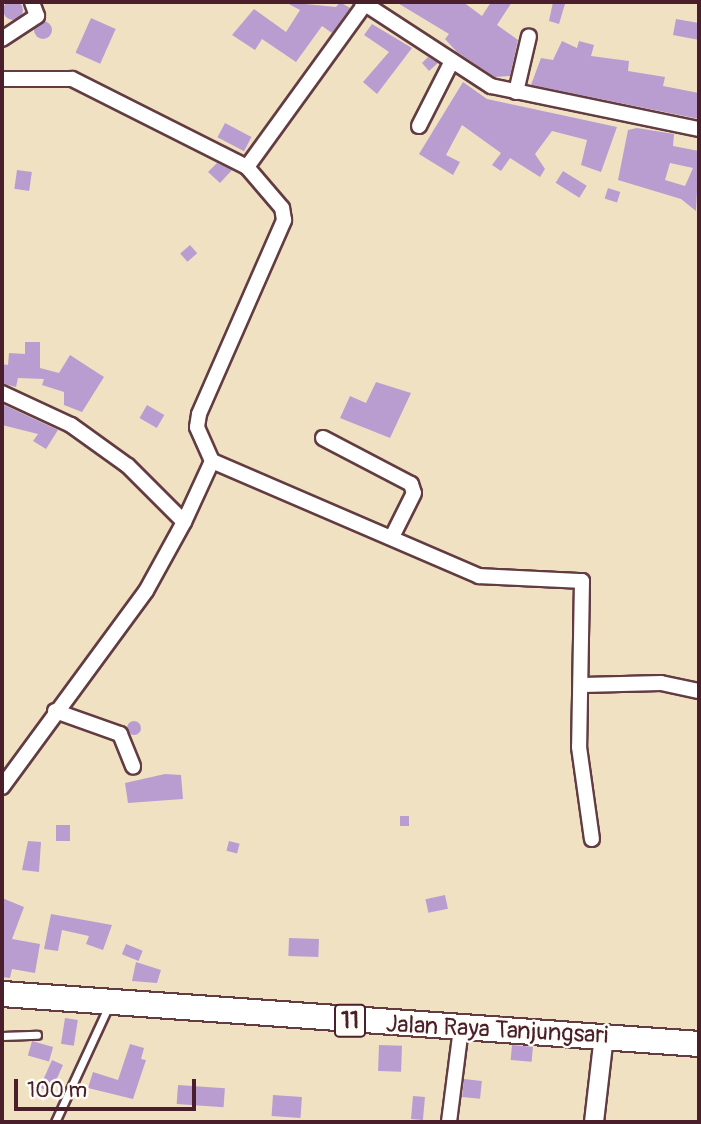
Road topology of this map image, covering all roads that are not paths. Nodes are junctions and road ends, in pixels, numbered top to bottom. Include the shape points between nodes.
1 (32, 2) edge
2 (364, 3) edge
3 (529, 36) dead end
4 (2, 39) edge
5 (452, 61) junction
6 (3, 76) edge
7 (516, 92) junction
8 (419, 125) dead end
9 (699, 129) edge
10 (247, 167) junction
11 (2, 393) edge
12 (323, 438) dead end
13 (212, 461) junction
14 (184, 522) junction
15 (393, 537) junction
16 (583, 685) junction
17 (699, 691) edge
18 (55, 711) junction
19 (133, 767) dead end
20 (2, 786) edge
21 (592, 839) dead end
22 (2, 994) edge
23 (110, 1003) junction
24 (461, 1028) junction
25 (37, 1035) dead end
26 (604, 1035) junction
27 (2, 1036) edge
28 (699, 1044) edge
29 (55, 1122) edge
30 (449, 1122) edge
31 (594, 1122) edge

1 - 4 street via 37,16
2 - 5 street
2 - 10 street
3 - 7 street
5 - 7 street via 491,86
5 - 8 street
6 - 10 street via 72,79
7 - 9 street
10 - 13 street via 282,208 284,220 199,414 197,427
11 - 14 street via 71,425 128,466
12 - 15 street via 411,484 414,493
13 - 14 street
13 - 15 street
14 - 18 street via 145,591
15 - 16 street via 480,576 582,581
16 - 17 street via 661,683
16 - 21 street via 579,747
18 - 19 street via 120,734
18 - 20 street
22 - 23 highway, Jalan Raya Tanjungsari / 11
23 - 24 highway, Jalan Raya Tanjungsari / 11
23 - 29 lane
24 - 26 highway, Jalan Raya Tanjungsari / 11
24 - 30 street
25 - 27 lane
26 - 28 highway, Jalan Raya Tanjungsari / 11
26 - 31 street

